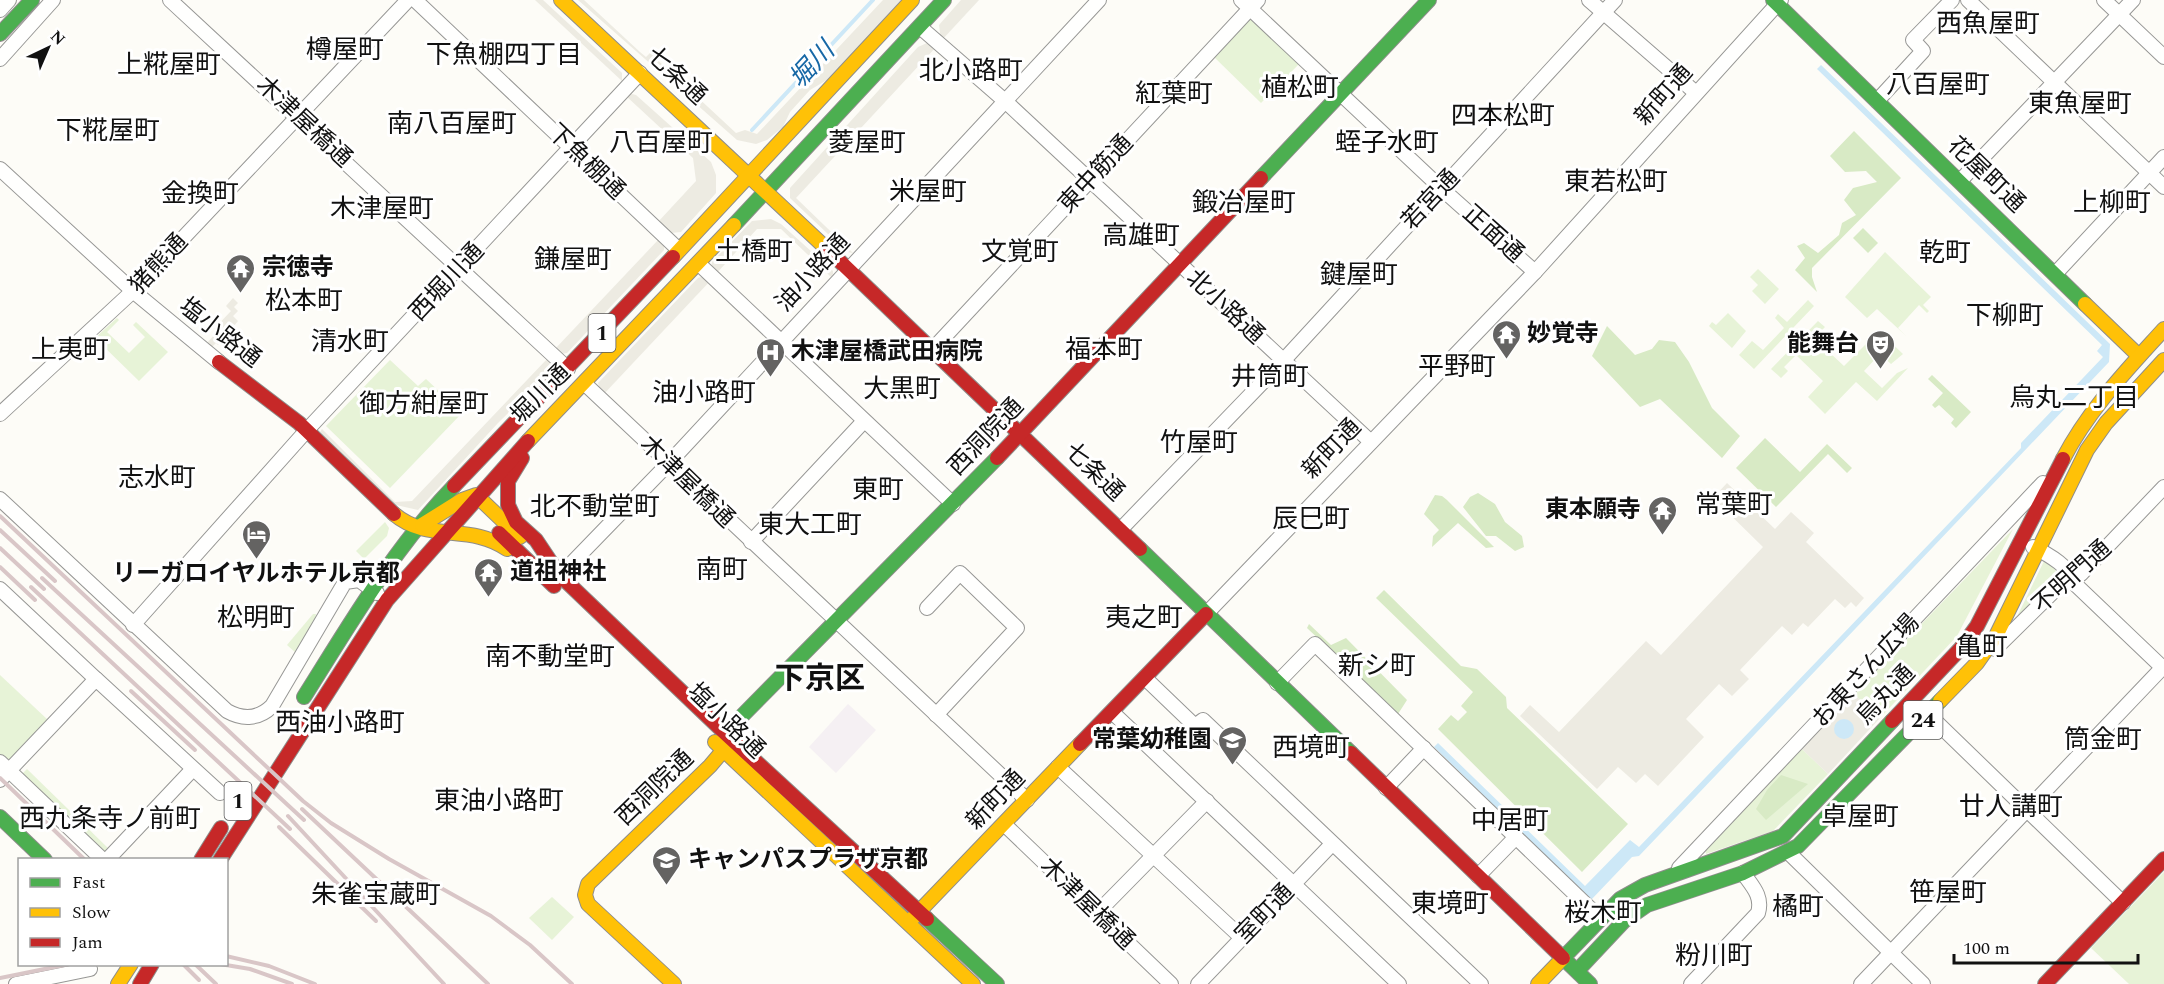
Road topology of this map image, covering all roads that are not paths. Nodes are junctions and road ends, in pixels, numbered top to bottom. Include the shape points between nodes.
1 (9, 0) edge
2 (32, 0) edge
3 (52, 0) edge
4 (170, 0) edge
5 (408, 0) edge
6 (415, 0) edge
7 (561, 0) edge
8 (912, 0) edge
9 (944, 0) edge
10 (1100, 0) edge
11 (1430, 0) edge
12 (1589, 0) edge
13 (1615, 0) edge
14 (1952, 0) edge
15 (1968, 0) edge
16 (2104, 0) edge
17 (2133, 0) edge
18 (1777, 1) edge
19 (1250, 3) edge
20 (0, 10) edge
21 (1603, 13) junction
22 (2119, 15) junction
23 (920, 27) junction
24 (0, 34) edge
25 (2164, 57) edge
26 (0, 59) edge
27 (640, 73) junction
28 (2054, 82) junction
29 (1696, 93) junction
30 (1341, 94) junction
31 (1005, 101) junction
32 (1877, 101) junction
33 (297, 116) junction
34 (570, 147) junction
35 (2164, 157) edge
36 (0, 169) edge
37 (2149, 172) junction
38 (748, 174) junction
39 (1090, 181) junction
40 (1960, 181) junction
41 (2164, 187) edge
42 (1442, 189) junction
43 (766, 192) junction
44 (679, 250) junction
45 (699, 264) junction
46 (1180, 266) junction
47 (460, 268) junction
48 (847, 270) junction
49 (1534, 272) junction
50 (2056, 273) junction
51 (133, 291) junction
52 (2164, 329) edge
53 (780, 341) junction
54 (933, 349) junction
55 (2139, 356) junction
56 (2164, 360) edge
57 (1283, 361) junction
58 (219, 362) joint
59 (568, 369) junction
60 (2152, 372) junction
61 (584, 383) junction
62 (2164, 385) edge
63 (0, 414) edge
64 (864, 421) junction
65 (307, 430) junction
66 (1021, 433) junction
67 (1371, 442) junction
68 (668, 464) junction
69 (2060, 465) junction
70 (2164, 488) edge
71 (463, 495) junction
72 (0, 499) edge
73 (953, 504) junction
74 (416, 528) junction
75 (445, 530) junction
76 (1121, 530) junction
77 (751, 542) junction
78 (2020, 542) junction
79 (2037, 549) junction
80 (423, 556) junction
81 (552, 576) junction
82 (2074, 578) junction
83 (0, 589) edge
84 (372, 589) junction
85 (387, 600) junction
86 (927, 608) dead end
87 (1206, 614) junction
88 (836, 622) junction
89 (133, 625) junction
90 (1977, 663) junction
91 (2164, 667) edge
92 (1145, 678) junction
93 (96, 679) junction
94 (1277, 683) junction
95 (1912, 699) junction
96 (1112, 712) junction
97 (294, 714) dead end
98 (1928, 714) junction
99 (936, 716) junction
100 (731, 737) junction
101 (1424, 748) junction
102 (724, 750) junction
103 (1058, 767) junction
104 (192, 770) junction
105 (3, 771) edge
106 (1386, 788) junction
107 (220, 794) dead end
108 (1027, 800) junction
109 (1207, 801) junction
110 (2027, 811) junction
111 (0, 817) edge
112 (226, 821) dead end
113 (1004, 824) junction
114 (0, 833) edge
115 (1516, 837) junction
116 (1771, 842) junction
117 (1332, 844) junction
118 (1789, 852) junction
119 (1154, 855) junction
120 (26, 858) edge
121 (43, 858) edge
122 (103, 858) edge
123 (107, 858) edge
124 (202, 858) edge
125 (221, 858) edge
126 (2164, 859) edge
127 (1743, 873) junction
128 (1478, 876) junction
129 (1672, 876) junction
130 (1293, 883) junction
131 (2123, 903) junction
132 (919, 911) junction
133 (1098, 913) junction
134 (1600, 918) junction
135 (908, 923) junction
136 (1242, 938) junction
137 (1890, 953) junction
138 (1563, 958) junction
139 (151, 966) edge
140 (90, 969) dead end
141 (1576, 971) junction
142 (126, 973) edge
143 (141, 983) edge
144 (16, 984) edge
145 (674, 984) edge
146 (973, 984) edge
147 (997, 984) edge
148 (1171, 984) edge
149 (1198, 984) edge
150 (1399, 984) edge
151 (1481, 984) edge
152 (1538, 984) edge
153 (1564, 984) edge
154 (1590, 984) edge
155 (1691, 984) edge
156 (1861, 984) edge
157 (1923, 984) edge
158 (2045, 984) edge

1 - 20 street
2 - 24 main road
3 - 26 street
4 - 33 street, 木津屋橋通
5 - 33 street, 猪熊通
6 - 34 street, 下魚棚通
7 - 27 main road, 七条通
8 - 38 main road, 堀川通 / 1
9 - 23 main road, 堀川通 / 1
10 - 31 street, 油小路通
11 - 30 main road, 西洞院通
12 - 21 street
13 - 21 street, 若宮通
14 - 32 street via 1913,40 1923,51
15 - 28 street
16 - 22 street
17 - 22 street
18 - 29 street, 新町通
18 - 32 main road, 花屋町通
19 - 30 street, 正面通
19 - 39 street, 東中筋通
21 - 29 street
21 - 42 street, 若宮通
22 - 25 street
22 - 28 street
23 - 31 street, 北小路通
23 - 43 main road, 堀川通 / 1
27 - 34 street, 西堀川通
27 - 38 main road, 七条通
28 - 37 street
28 - 40 street
29 - 49 street, 新町通
30 - 42 street, 正面通
30 - 46 main road, 西洞院通
31 - 39 street, 北小路通
31 - 48 street, 油小路通
32 - 40 main road, 花屋町通
33 - 47 street, 木津屋橋通
33 - 51 street, 猪熊通
34 - 44 street, 下魚棚通
34 - 47 street, 西堀川通
35 - 37 street
36 - 51 street, 塩小路通
37 - 41 street
37 - 50 street
38 - 43 main road, 七条通
38 - 44 main road, 堀川通 / 1
39 - 46 street, 北小路通
39 - 54 street, 東中筋通
40 - 50 main road, 花屋町通
42 - 49 street, 正面通
42 - 57 street, 若宮通
43 - 45 main road, 堀川通 / 1
43 - 48 main road, 七条通
44 - 59 main road, 堀川通 / 1
45 - 53 street
45 - 61 main road, 堀川通 / 1
46 - 57 street, 北小路通
46 - 66 main road, 西洞院通
47 - 59 street, 木津屋橋通
47 - 65 street, 西堀川通
48 - 53 street, 油小路通
48 - 54 main road, 七条通
49 - 67 street, 新町通
50 - 55 main road, 花屋町通
51 - 58 street, 塩小路通
51 - 63 street, 猪熊通
52 - 55 main road, 烏丸通 / 24
53 - 64 street
53 - 68 street, 油小路通
54 - 66 main road, 七条通
55 - 60 street, 花屋町通
55 - 69 main road, 烏丸通 / 24 via 2090,415
56 - 60 main road, 烏丸通 / 24
57 - 67 street, 北小路通
57 - 76 street, 若宮通
58 - 65 main road, 塩小路通
59 - 71 main road, 堀川通 / 1
60 - 62 street, 花屋町通
60 - 79 main road, 烏丸通 / 24 via 2087,450
61 - 68 street, 木津屋橋通
61 - 71 main road, 堀川通 / 1 via 517,450
61 - 81 main road, 1 via 578,400 517,464 507,486 514,518 536,540
64 - 73 street
64 - 77 street
65 - 74 main road, 塩小路通 via 397,516
65 - 89 street, 西堀川通
66 - 73 main road, 西洞院通
66 - 76 main road, 七条通
67 - 87 street, 新町通
68 - 77 street, 木津屋橋通
68 - 81 street, 油小路通 via 570,565
69 - 78 main road, 烏丸通 / 24
69 - 129 street, お東さん広場
70 - 82 street, 不明門通
71 - 74 main road, 堀川通 / 1
71 - 75 main road, 堀川通 / 1
71 - 81 main road, 塩小路通
72 - 89 street
73 - 88 main road, 西洞院通
74 - 75 main road
74 - 80 main road
74 - 84 main road, 堀川通 / 1
75 - 80 main road, 堀川通 / 1
75 - 81 main road via 493,538 526,568
76 - 87 main road, 七条通
77 - 88 street, 木津屋橋通
78 - 79 street
78 - 95 main road, 烏丸通 / 24 via 1970,637
79 - 82 street via 2046,552
79 - 90 main road, 烏丸通 / 24 via 1995,636
80 - 85 main road, 堀川通 / 1
81 - 100 main road, 塩小路通
81 - 102 main road, 塩小路通
82 - 90 street, 不明門通 via 2061,584 2008,638
82 - 91 street via 2076,585
83 - 93 street
84 - 85 street
84 - 89 street via 359,580 343,584 275,702 253,717 227,711
84 - 97 main road, 堀川通 / 1
85 - 125 main road, 堀川通 / 1
86 - 99 street via 960,573 1017,628
87 - 92 main road, 新町通
87 - 94 main road, 七条通
88 - 99 street, 木津屋橋通
88 - 100 main road, 西洞院通 via 737,721
90 - 98 main road, 烏丸通 / 24
91 - 110 street
92 - 96 main road, 新町通
92 - 117 street via 1195,726 1203,720
93 - 104 street
93 - 105 street
94 - 101 street via 1315,644
94 - 106 main road, 七条通
95 - 98 main road
95 - 116 main road, 烏丸通 / 24 via 1783,836
96 - 103 main road, 新町通
96 - 109 street
98 - 110 street
98 - 118 main road, 烏丸通 / 24
99 - 108 street, 木津屋橋通
100 - 102 main road, 西洞院通
100 - 132 main road, 塩小路通
101 - 106 street
101 - 115 street
102 - 135 main road, 塩小路通
102 - 145 main road, 西洞院通 via 588,884 585,895 588,904
103 - 108 main road, 新町通
103 - 119 street
104 - 107 street
104 - 123 street
105 - 122 street
106 - 128 main road, 七条通
108 - 113 main road, 新町通
109 - 119 street
109 - 130 street
110 - 131 street
110 - 137 street
111 - 121 main road
112 - 124 main road, 1
113 - 132 main road, 新町通
113 - 133 street, 木津屋橋通
114 - 120 main road
115 - 128 street
115 - 134 street
116 - 118 main road
116 - 129 main road, 烏丸通 / 24
117 - 130 street, 室町通
117 - 151 street
118 - 127 main road, 烏丸通 / 24
118 - 137 street
119 - 133 street
119 - 136 street
126 - 131 main road
127 - 141 main road, 烏丸通 / 24 via 1647,905 1624,921
127 - 155 street via 1761,903 1758,913
128 - 138 main road, 七条通
129 - 134 main road, 烏丸通 / 24 via 1620,899
130 - 136 street, 室町通
130 - 150 street
131 - 158 main road
132 - 135 main road, 新町通
132 - 147 main road, 塩小路通
133 - 148 street, 木津屋橋通
134 - 138 main road, 烏丸通 / 24
135 - 146 main road, 塩小路通
136 - 149 street, 室町通
137 - 156 street
137 - 157 street
138 - 141 main road, 七条通
138 - 152 main road, 烏丸通
139 - 143 main road
140 - 144 street
141 - 153 main road, 烏丸通
141 - 154 main road, 七条通
142 - 143 main road

